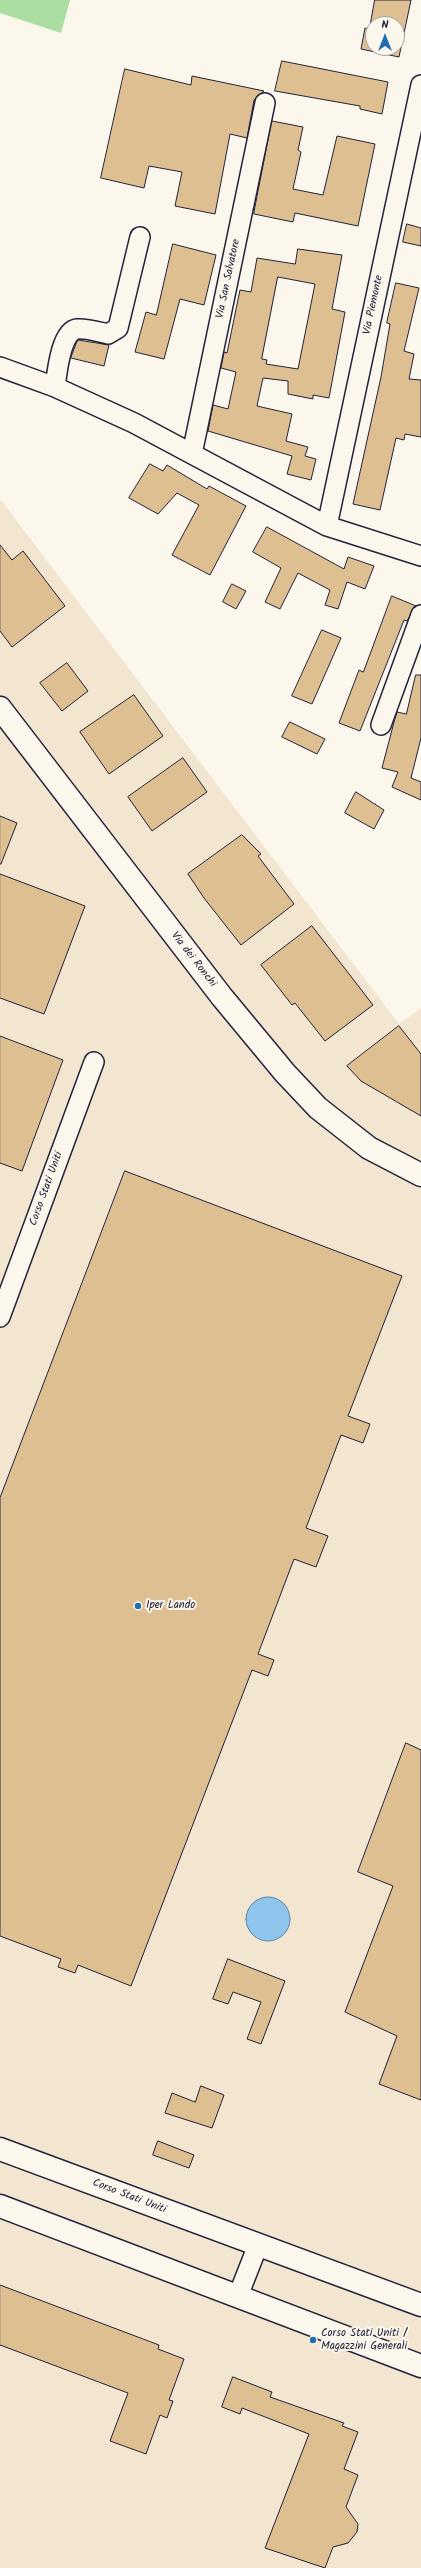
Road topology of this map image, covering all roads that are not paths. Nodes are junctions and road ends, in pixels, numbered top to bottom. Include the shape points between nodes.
1 (421, 85) edge
2 (265, 103) dead end
3 (140, 237) dead end
4 (0, 367) edge
5 (55, 387) junction
6 (192, 454) junction
7 (327, 526) junction
8 (421, 556) edge
9 (421, 615) edge
10 (0, 708) edge
11 (381, 724) dead end
12 (94, 1062) dead end
13 (421, 1175) edge
14 (0, 1317) edge
15 (0, 2149) edge
16 (0, 2206) edge
17 (258, 2246) junction
18 (238, 2296) junction
19 (421, 2305) edge
20 (421, 2366) edge

1 - 7 street, Via Piemonte
2 - 6 street, Via San Salvatore
3 - 5 street via 118,328 108,334 78,328 72,330 64,341
4 - 5 street
5 - 6 street via 134,423
6 - 7 street
7 - 8 street
9 - 11 street
10 - 13 main road, Via dei Ronchi via 222,997 285,1073 318,1108 369,1148
12 - 14 street, Corso Stati Uniti
15 - 17 main road, Corso Stati Uniti
16 - 18 main road
17 - 18 street
17 - 19 main road, Corso Stati Uniti
18 - 20 main road

